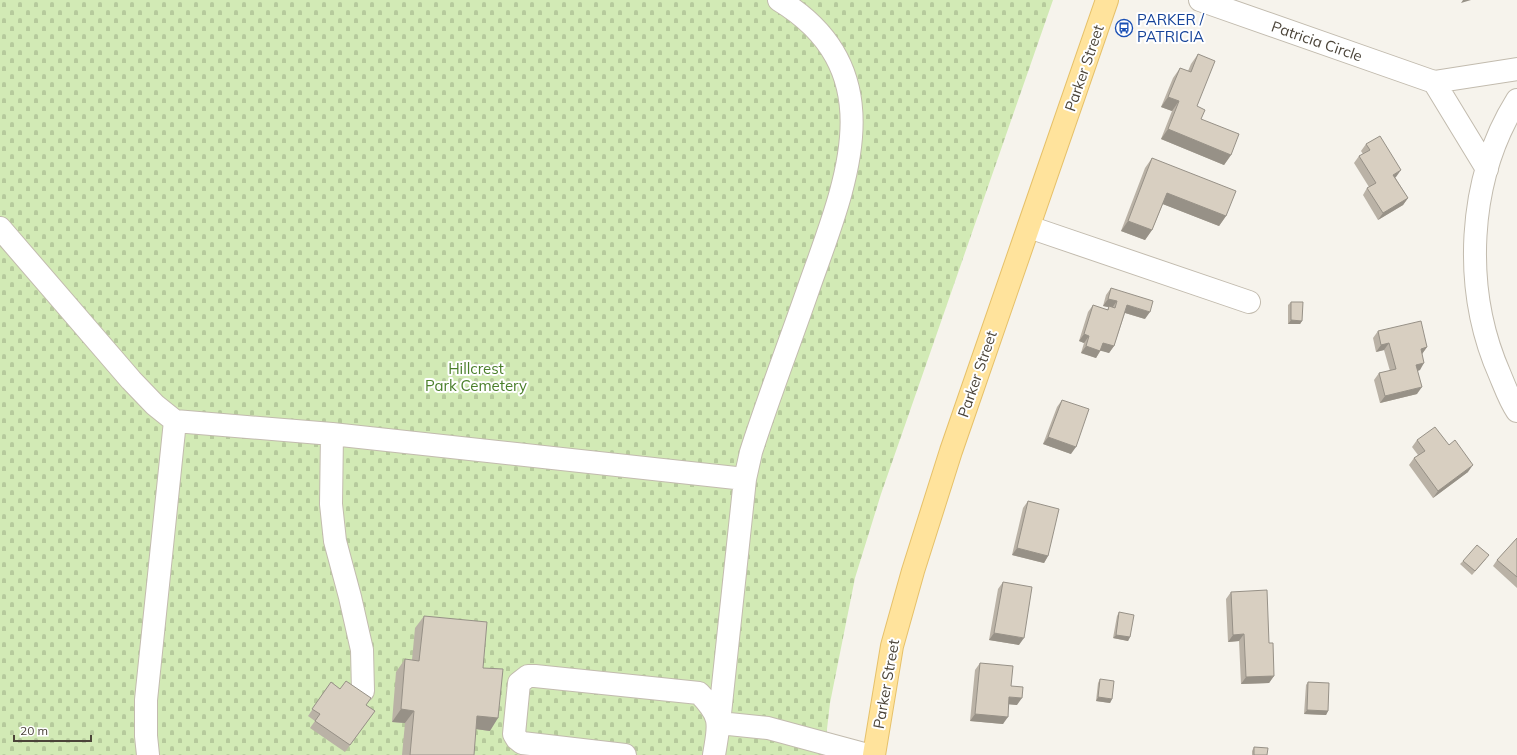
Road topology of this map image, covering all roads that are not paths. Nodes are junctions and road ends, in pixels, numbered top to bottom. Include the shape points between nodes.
1 (779, 0) edge
2 (1107, 0) edge
3 (1200, 0) edge
4 (1517, 69) edge
5 (1434, 82) junction
6 (1517, 100) edge
7 (1487, 169) junction
8 (1029, 226) junction
9 (0, 228) edge
10 (1249, 302) dead end
11 (1517, 411) edge
12 (175, 421) junction
13 (332, 434) junction
14 (745, 479) junction
15 (363, 691) edge
16 (719, 723) junction
17 (148, 755) edge
18 (625, 755) edge
19 (698, 755) edge
20 (714, 755) edge
21 (868, 755) edge
22 (874, 755) edge

1 - 14 street via 809,21 826,40 837,58 847,84 851,105 851,146 842,193 758,432
2 - 8 main road, Parker Street
3 - 5 street, Patricia Circle
4 - 5 street, Patricia Circle
5 - 7 street
6 - 7 street via 1494,146
7 - 11 street via 1482,184 1476,231 1475,276 1489,347
8 - 10 street
8 - 22 main road, Parker Street via 951,451 911,578 892,646
9 - 12 street via 131,380
12 - 13 street
12 - 17 street via 146,700
13 - 14 street
13 - 15 street via 331,504 334,534 362,650
14 - 16 street
16 - 18 street via 699,693 535,676 528,676 519,683 514,728 517,739 522,743
16 - 19 street via 713,743
16 - 20 street
16 - 21 street via 768,728

